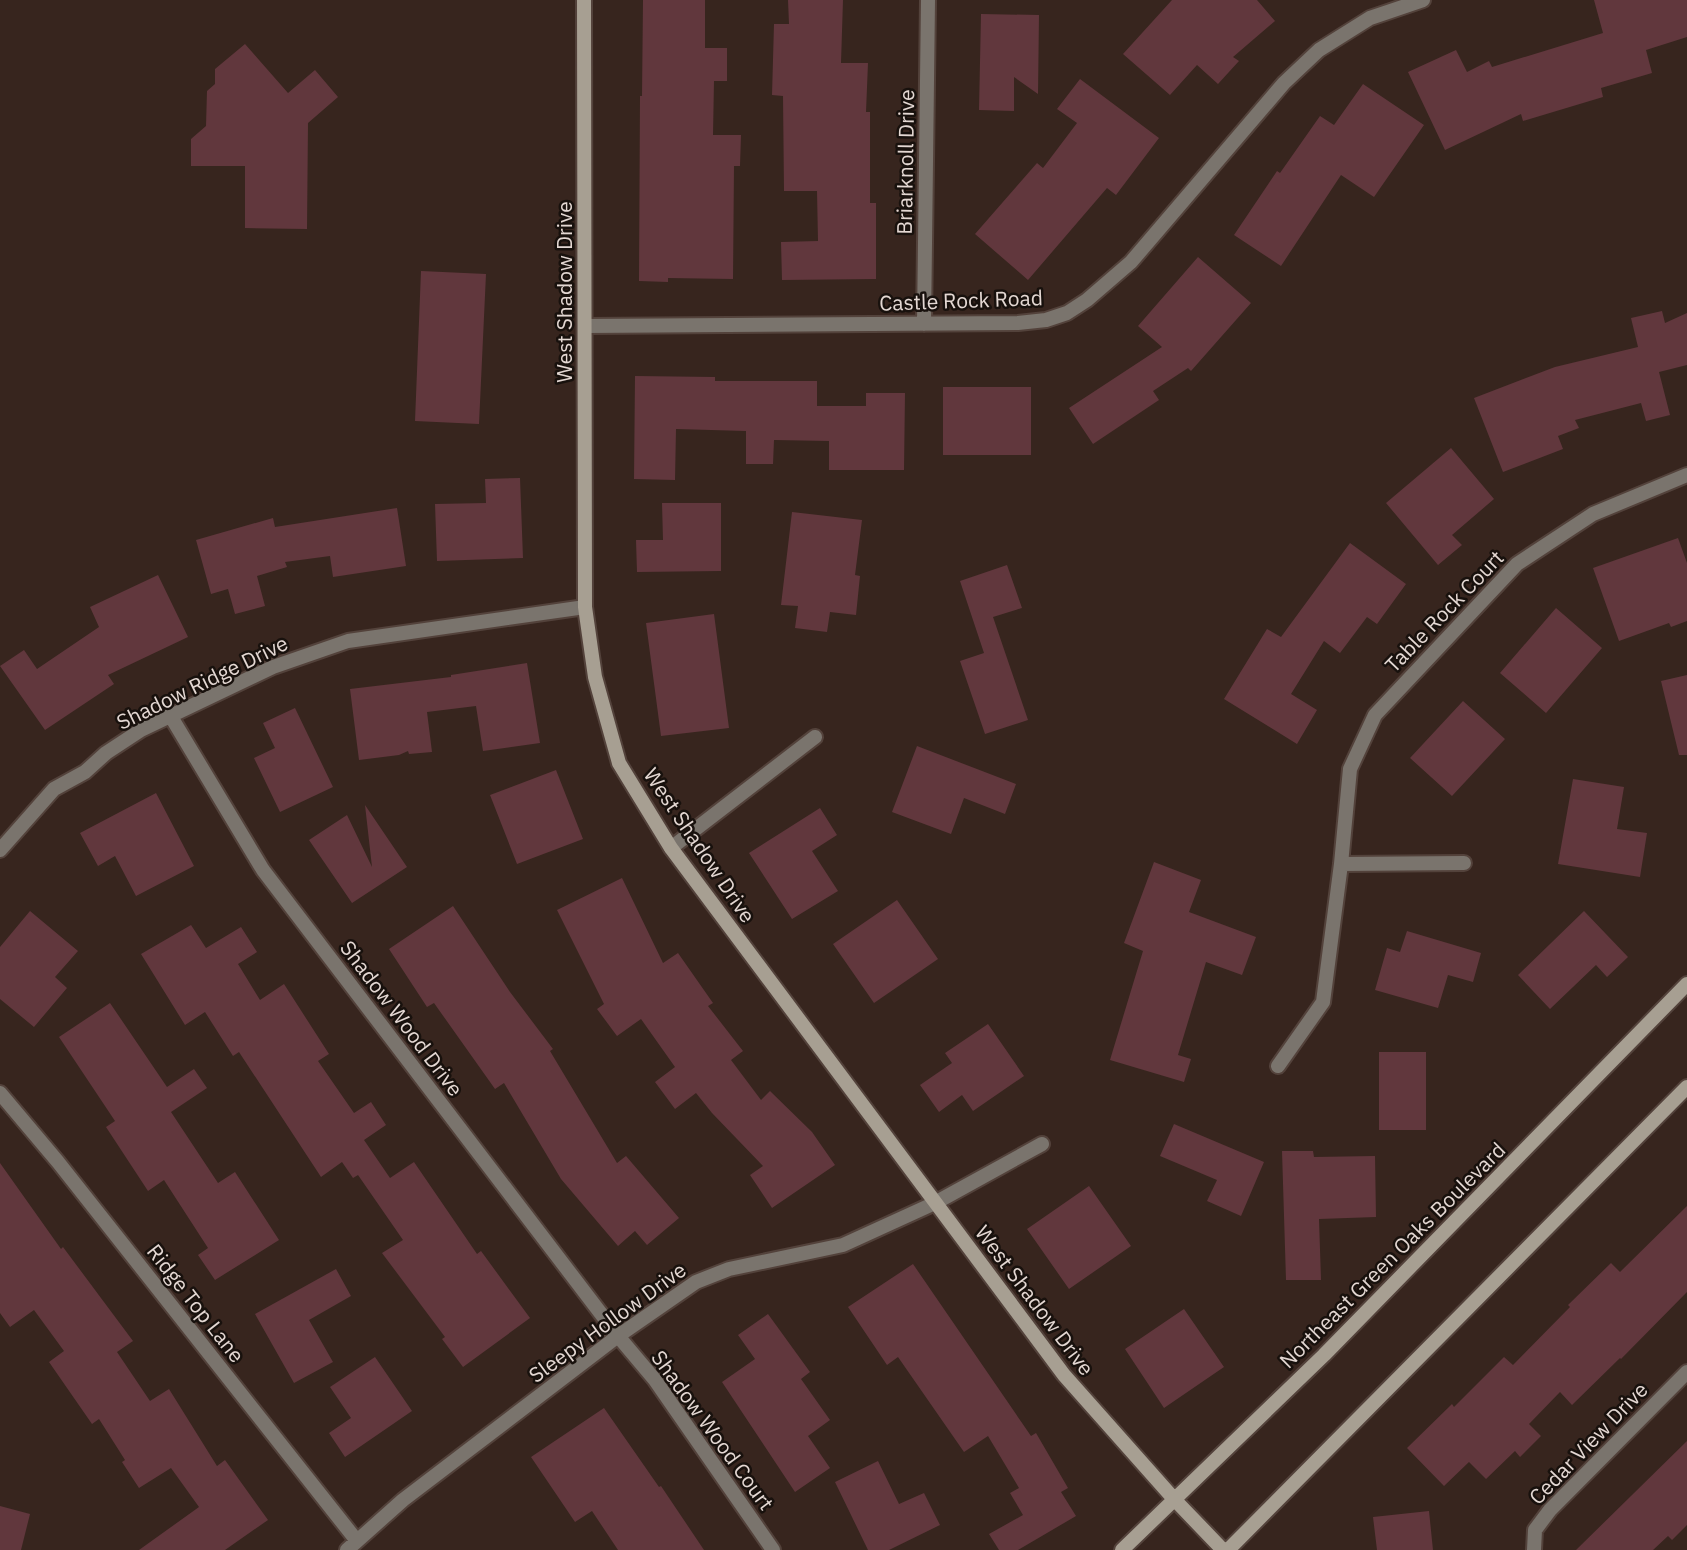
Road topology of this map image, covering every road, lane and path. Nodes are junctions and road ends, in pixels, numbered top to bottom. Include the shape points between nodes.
1 (584, 0) edge
2 (928, 0) edge
3 (1423, 0) edge
4 (924, 324) junction
5 (585, 326) junction
6 (1687, 475) edge
7 (585, 607) junction
8 (170, 715) junction
9 (815, 737) dead end
10 (671, 848) junction
11 (0, 850) edge
12 (1464, 863) dead end
13 (1342, 864) junction
14 (1687, 984) edge
15 (1278, 1066) dead end
16 (1687, 1087) edge
17 (0, 1093) edge
18 (1042, 1144) dead end
19 (935, 1203) junction
20 (618, 1335) junction
21 (1687, 1372) edge
22 (1174, 1499) junction
23 (352, 1545) edge
24 (773, 1550) edge
25 (1122, 1550) edge
26 (1223, 1550) edge
27 (1228, 1550) edge
28 (1534, 1550) edge

1 - 5 street, West Shadow Drive
2 - 4 street, Briarknoll Drive
3 - 4 street, Castle Rock Road via 1370,18 1319,50 1284,83 1131,262 1067,313 1018,323
4 - 5 street, Castle Rock Road
5 - 7 street, West Shadow Drive
6 - 13 street, Table Rock Court via 1593,514 1517,564 1375,715 1350,769
7 - 8 street, Shadow Ridge Drive via 348,641 273,667
7 - 10 street, West Shadow Drive via 595,677 620,763
8 - 11 street, Shadow Ridge Drive via 54,789
8 - 20 street, Shadow Wood Drive via 263,870
9 - 10 street
10 - 19 street, West Shadow Drive
12 - 13 street
13 - 15 street, Table Rock Court via 1323,1002
14 - 22 street, Northeast Green Oaks Boulevard via 1334,1346
16 - 27 street
17 - 23 street, Ridge Top Lane
18 - 19 street, Sleepy Hollow Drive
19 - 20 street, Sleepy Hollow Drive via 844,1245 729,1269 696,1282
19 - 22 street, West Shadow Drive via 1064,1375
20 - 23 street, Sleepy Hollow Drive via 402,1500
20 - 24 street, Shadow Wood Court
21 - 28 street, Cedar View Drive via 1550,1510 1535,1530
22 - 25 street, Northeast Green Oaks Boulevard
22 - 26 street, West Shadow Drive

